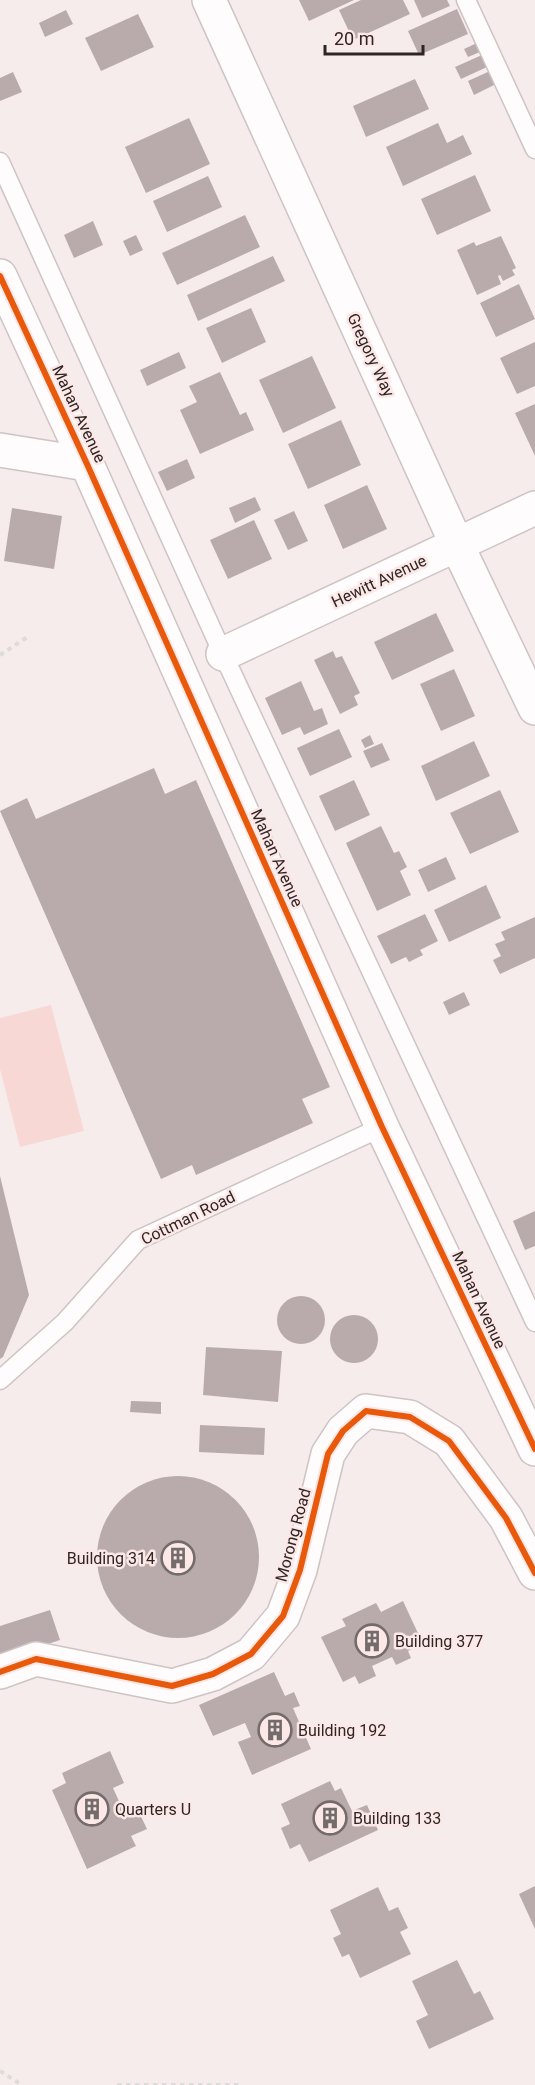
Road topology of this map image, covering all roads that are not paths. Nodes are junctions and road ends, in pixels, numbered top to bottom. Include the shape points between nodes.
1 (209, 0) edge
2 (466, 0) edge
3 (535, 149) edge
4 (0, 162) edge
5 (0, 276) edge
6 (0, 450) edge
7 (87, 464) junction
8 (535, 508) edge
9 (458, 544) junction
10 (223, 654) junction
11 (535, 708) edge
12 (382, 1127) junction
13 (535, 1322) edge
14 (0, 1380) edge
15 (535, 1449) edge
16 (535, 1573) edge
17 (0, 1672) edge

1 - 9 street, Gregory Way
2 - 3 lane
4 - 10 lane
5 - 7 street, Mahan Avenue
6 - 7 street
7 - 12 street, Mahan Avenue
8 - 9 street, Hewitt Avenue
9 - 10 street, Hewitt Avenue
9 - 11 street, Gregory Way
10 - 13 lane
12 - 14 lane, Cottman Road via 138,1240 65,1322
12 - 15 street, Mahan Avenue
16 - 17 street, Morong Road via 506,1518 449,1441 410,1417 366,1411 343,1431 328,1454 300,1570 287,1606 251,1654 213,1674 172,1686 36,1659

